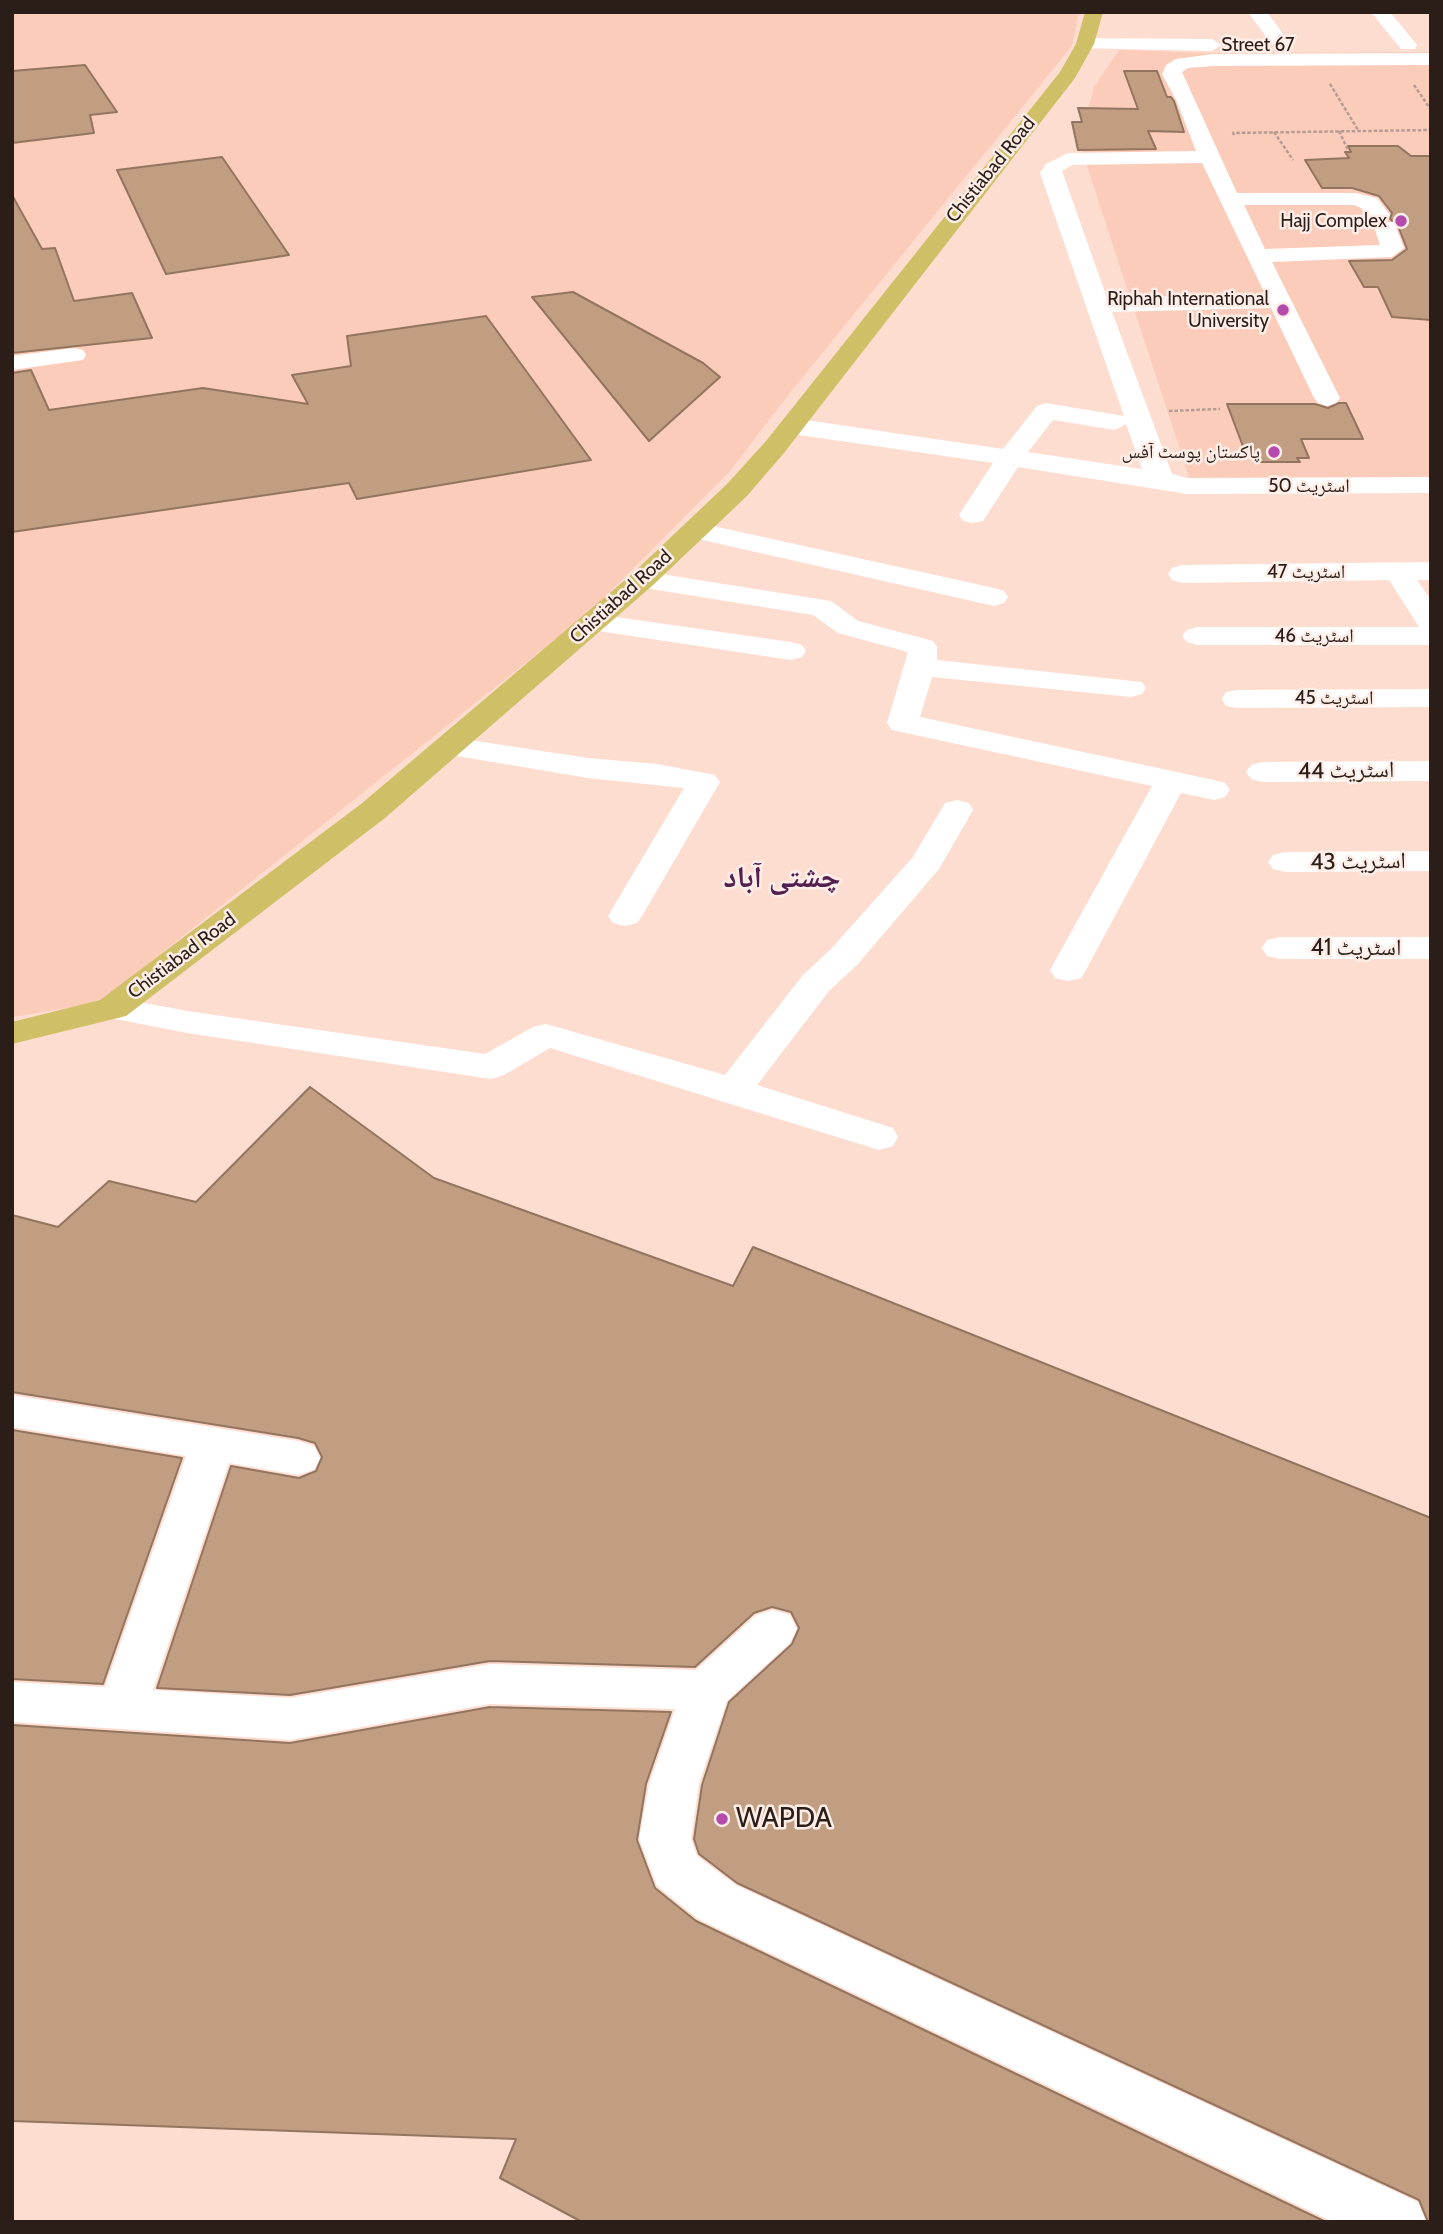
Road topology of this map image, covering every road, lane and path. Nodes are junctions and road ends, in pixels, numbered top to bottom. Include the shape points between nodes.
1 (1094, 12) edge
2 (1258, 12) edge
3 (1380, 12) edge
4 (1085, 44) junction
5 (1431, 44) edge
6 (1282, 45) junction
7 (1408, 45) junction
8 (1431, 59) edge
9 (1412, 82) dead end
10 (1330, 85) dead end
11 (1431, 110) edge
12 (1431, 130) edge
13 (1339, 131) junction
14 (1358, 131) junction
15 (1274, 132) junction
16 (1233, 133) dead end
17 (1348, 150) dead end
18 (1209, 158) junction
19 (1293, 160) dead end
20 (1230, 199) junction
21 (1256, 256) junction
22 (1280, 301) junction
23 (1098, 305) junction
24 (74, 355) dead end
25 (12, 363) edge
26 (1327, 398) dead end
27 (1220, 409) dead end
28 (1125, 417) junction
29 (792, 425) junction
30 (1010, 458) junction
31 (1174, 483) junction
32 (1431, 485) edge
33 (973, 515) dead end
34 (695, 530) junction
35 (1431, 571) edge
36 (1398, 572) junction
37 (1182, 573) dead end
38 (642, 580) junction
39 (993, 597) dead end
40 (595, 622) junction
41 (1431, 623) edge
42 (1198, 636) dead end
43 (1431, 636) edge
44 (791, 651) dead end
45 (919, 667) junction
46 (1131, 688) dead end
47 (1431, 698) edge
48 (1237, 699) dead end
49 (450, 746) junction
50 (1431, 771) edge
51 (1262, 772) dead end
52 (1171, 781) junction
53 (1214, 790) dead end
54 (957, 810) dead end
55 (1431, 861) edge
56 (1285, 862) dead end
57 (625, 916) dead end
58 (1280, 948) dead end
59 (1431, 948) edge
60 (1068, 970) dead end
61 (113, 1008) junction
62 (12, 1032) edge
63 (733, 1090) junction
64 (880, 1137) dead end
65 (12, 1411) edge
66 (214, 1444) junction
67 (298, 1458) dead end
68 (773, 1629) dead end
69 (706, 1690) junction
70 (12, 1702) edge
71 (122, 1709) junction
72 (1397, 2222) edge

1 - 4 main road, Chistiabad Road
2 - 6 street
3 - 7 street
4 - 6 street, Street 67
4 - 29 main road, Chistiabad Road via 1068,74
5 - 7 street, Street 67
6 - 7 street, Street 67
8 - 18 street via 1178,65 1172,74
9 - 11 path
10 - 14 path
12 - 14 path
13 - 14 path
13 - 15 path
13 - 17 path
15 - 16 path
15 - 19 path
18 - 20 street
18 - 23 street via 1068,159 1053,168
20 - 21 street
20 - 21 street via 1356,199 1369,203 1393,248
21 - 22 street
22 - 23 street
22 - 26 street
23 - 28 street
24 - 25 street
27 - 28 path
28 - 30 street via 1046,411
28 - 31 street via 1158,475
29 - 30 street, اسٹریٹ 50
29 - 34 main road, Chistiabad Road via 737,490
30 - 31 street, اسٹریٹ 50
30 - 33 street
31 - 32 street, اسٹریٹ 50
34 - 38 main road, Chistiabad Road
34 - 39 street
35 - 36 street, اسٹریٹ 47
36 - 37 street, اسٹریٹ 47
36 - 41 street
38 - 40 main road, Chistiabad Road
38 - 45 street via 821,607 848,627 922,647
40 - 44 street
40 - 49 main road, Chistiabad Road
42 - 43 street, اسٹریٹ 46
45 - 46 street
45 - 52 street via 902,723
47 - 48 street, اسٹریٹ 45
49 - 57 street via 705,782
49 - 61 main road, Chistiabad Road via 373,811
50 - 51 street, اسٹریٹ 44
52 - 53 street
52 - 60 street
54 - 63 street via 927,862 816,983
55 - 56 street, اسٹریٹ 43
58 - 59 street, اسٹریٹ 41
61 - 62 main road, Chistiabad Road
61 - 63 street via 491,1067 546,1035
63 - 64 street
65 - 66 street
66 - 67 street
66 - 71 street
68 - 69 street
69 - 71 street via 490,1684 290,1719
69 - 72 street via 674,1784 664,1839 676,1870 717,1902
70 - 71 street

